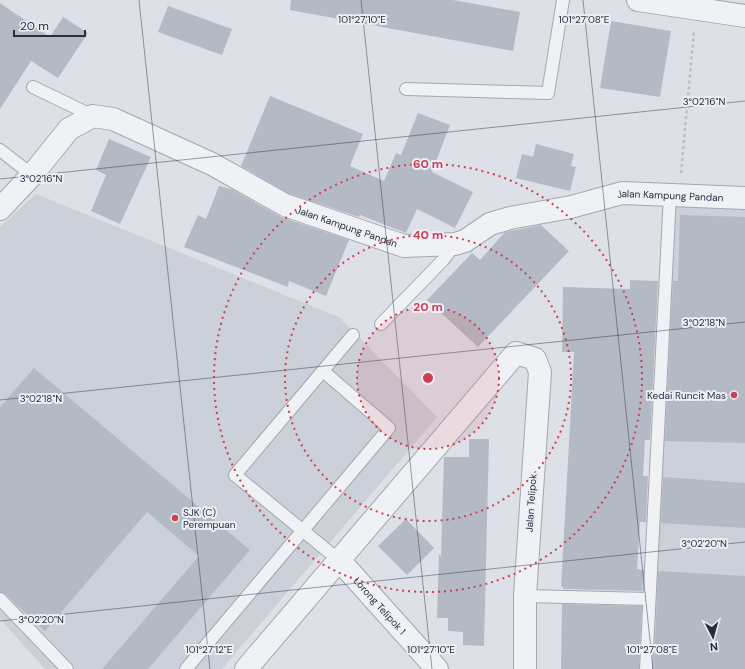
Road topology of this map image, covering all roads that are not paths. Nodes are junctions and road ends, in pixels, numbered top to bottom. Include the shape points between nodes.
1 (563, 0) edge
2 (638, 0) edge
3 (745, 16) edge
4 (33, 87) dead end
5 (406, 89) dead end
6 (93, 116) junction
7 (0, 150) edge
8 (32, 175) junction
9 (674, 194) junction
10 (745, 198) edge
11 (0, 209) edge
12 (455, 244) junction
13 (381, 324) dead end
14 (352, 335) dead end
15 (323, 371) junction
16 (303, 531) junction
17 (340, 561) junction
18 (524, 596) junction
19 (0, 599) edge
20 (649, 599) junction
21 (67, 669) edge
22 (186, 669) edge
23 (246, 669) edge
24 (437, 669) edge
25 (525, 669) edge
26 (646, 669) edge

1 - 5 lane via 548,93
2 - 3 street
4 - 6 lane
6 - 8 street via 69,129
6 - 12 street, Jalan Kampung Pandan via 113,119 212,164 285,205 404,246
7 - 8 lane
8 - 11 street
9 - 10 street, Jalan Kampung Pandan
9 - 12 street, Jalan Kampung Pandan via 617,194 571,207 510,218 490,224 465,241
9 - 20 lane
12 - 13 lane via 444,259
14 - 15 lane
15 - 16 lane via 389,428
15 - 16 lane via 236,476
16 - 17 lane
16 - 22 lane
17 - 18 street, Jalan Telipok via 516,353 536,359 540,372
17 - 23 street
17 - 24 street, Lorong Telipok 1
18 - 20 lane
18 - 25 street, Jalan Telipok
19 - 21 lane
20 - 26 lane

